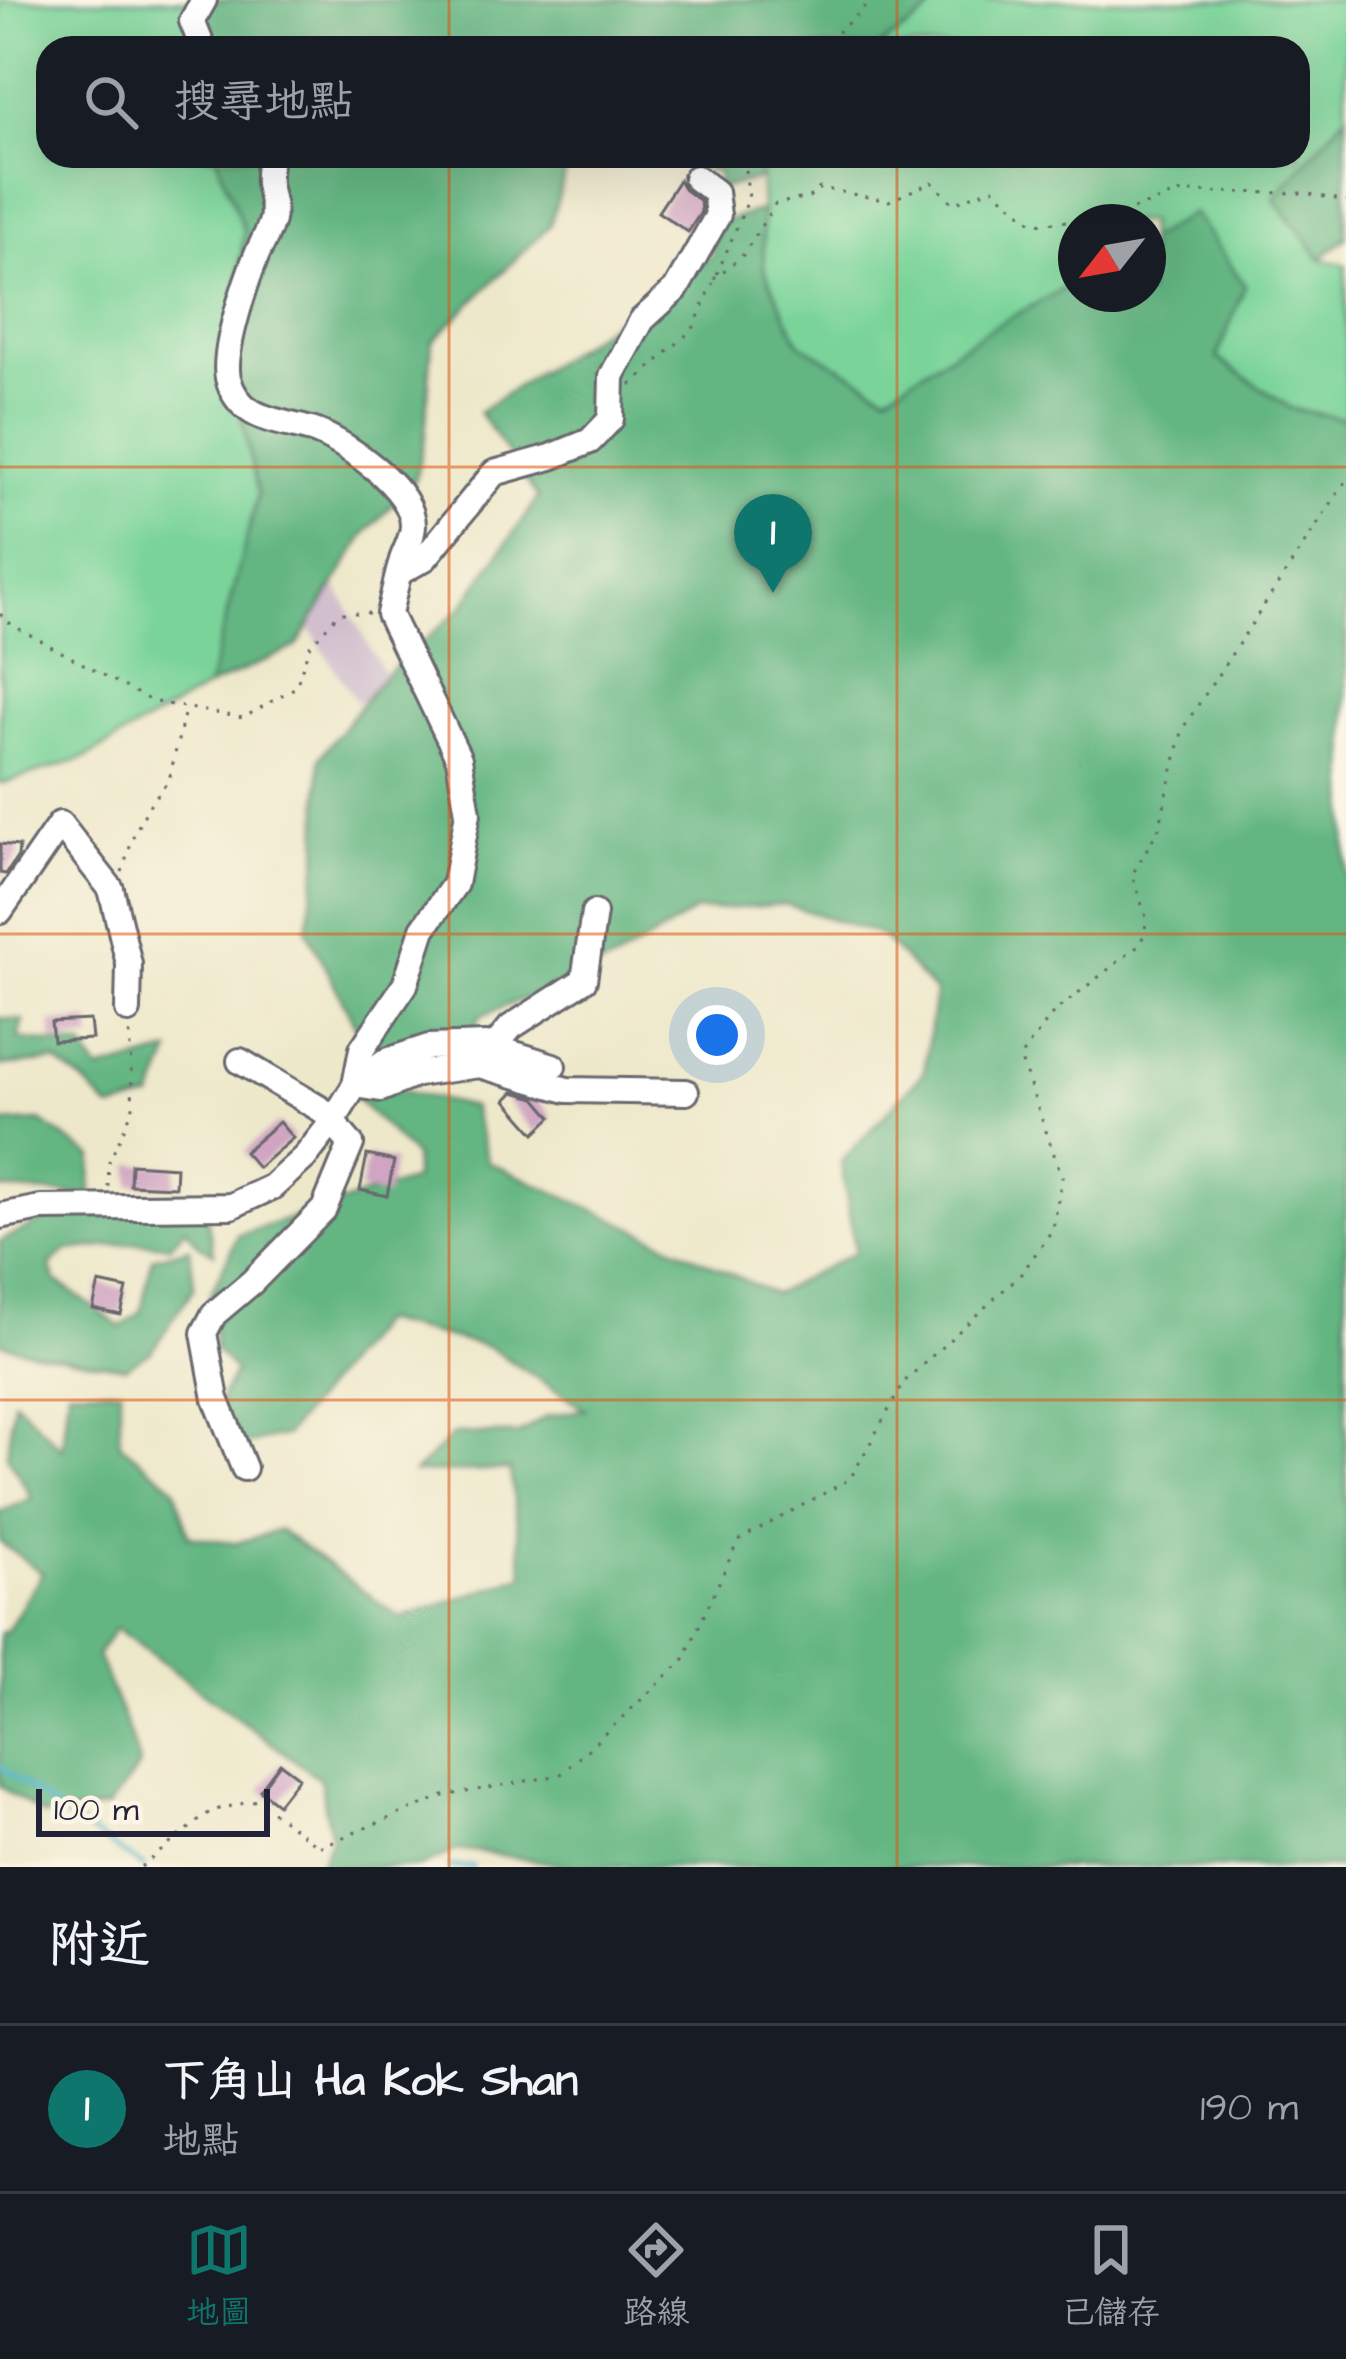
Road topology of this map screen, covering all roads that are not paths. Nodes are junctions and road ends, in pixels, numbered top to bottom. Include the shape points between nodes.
1 (204, 0) edge
2 (198, 36) edge
3 (269, 168) edge
4 (696, 178) dead end
5 (400, 572) junction
6 (0, 911) edge
7 (594, 913) dead end
8 (128, 1010) road end
9 (487, 1056) junction
10 (240, 1061) dead end
11 (553, 1066) dead end
12 (355, 1084) junction
13 (686, 1092) dead end
14 (333, 1121) junction
15 (0, 1216) edge
16 (244, 1468) dead end

1 - 2 street via 192,21
3 - 5 street via 272,217 228,352 230,385 257,416 329,438 392,485 413,524
4 - 5 street via 715,192 718,215 676,290 642,320 612,376 611,418 590,441 494,472 425,558
5 - 12 street via 389,614 460,759 469,813 455,884 422,929 405,985 362,1049
6 - 8 street via 60,824 111,889 129,964
7 - 9 street via 584,980 511,1027
9 - 11 street
9 - 12 street via 381,1088
9 - 13 street via 567,1090
10 - 14 street
12 - 14 street
14 - 15 street via 272,1187 231,1206 40,1208
14 - 16 street via 351,1144 324,1209 214,1314 204,1334 216,1399

